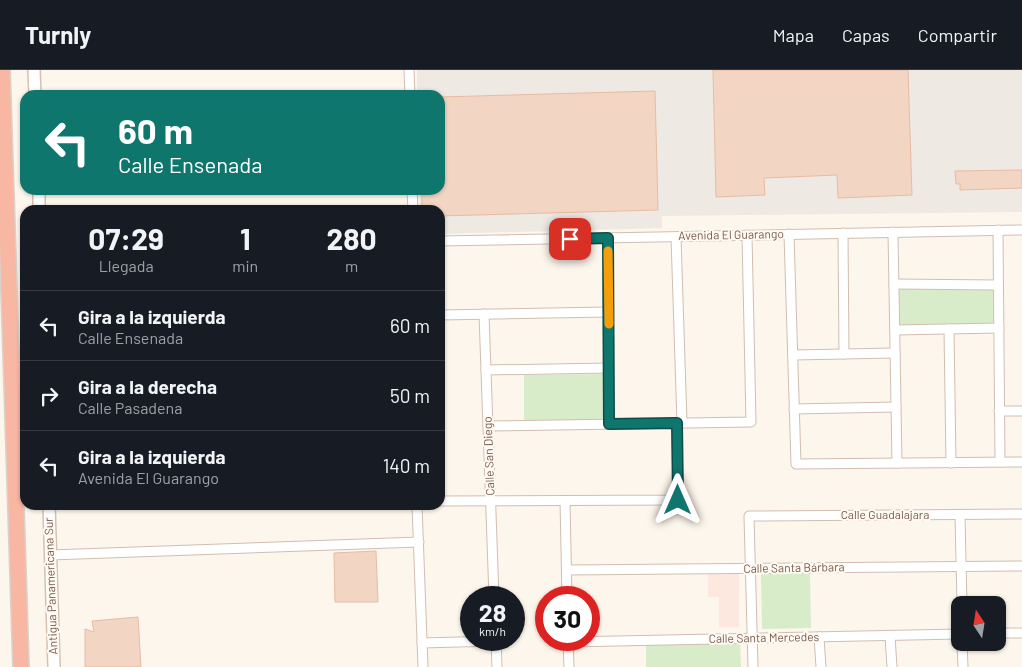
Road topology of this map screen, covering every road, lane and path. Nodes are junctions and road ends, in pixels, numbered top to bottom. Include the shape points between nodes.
1 (2, 70) edge
2 (34, 70) edge
3 (409, 70) edge
4 (35, 90) edge
5 (410, 90) edge
6 (998, 230) junction
7 (1022, 230) edge
8 (893, 232) junction
9 (843, 233) junction
10 (789, 234) junction
11 (747, 235) junction
12 (676, 236) junction
13 (608, 238) junction
14 (445, 241) edge
15 (894, 284) junction
16 (998, 285) junction
17 (608, 312) junction
18 (484, 314) junction
19 (445, 315) edge
20 (999, 328) junction
21 (949, 329) junction
22 (895, 330) junction
23 (895, 353) junction
24 (844, 354) junction
25 (793, 355) junction
26 (609, 368) junction
27 (486, 370) junction
28 (896, 407) junction
29 (794, 409) junction
30 (1000, 411) junction
31 (1022, 411) edge
32 (679, 423) junction
33 (609, 424) junction
34 (488, 426) junction
35 (1000, 462) junction
36 (1022, 462) edge
37 (897, 463) junction
38 (951, 463) junction
39 (445, 501) edge
40 (491, 501) junction
41 (565, 501) junction
42 (49, 510) edge
43 (417, 510) edge
44 (960, 514) junction
45 (1022, 514) edge
46 (419, 542) junction
47 (50, 555) junction
48 (1022, 566) edge
49 (961, 567) junction
50 (750, 569) junction
51 (567, 570) junction
52 (494, 586) edge
53 (567, 586) edge
54 (962, 596) edge
55 (1022, 633) edge
56 (951, 634) edge
57 (1006, 634) edge
58 (890, 636) junction
59 (819, 637) junction
60 (752, 639) junction
61 (460, 641) edge
62 (600, 641) edge
63 (422, 642) junction
64 (496, 651) edge
65 (568, 651) edge
66 (962, 651) edge
67 (21, 667) edge
68 (54, 667) edge
69 (422, 667) edge
70 (497, 667) edge
71 (569, 667) edge
72 (753, 667) edge
73 (821, 667) edge
74 (892, 667) edge
75 (963, 667) edge

1 - 67 highway
2 - 4 main road
3 - 5 street
6 - 7 street, Avenida El Guarango
6 - 8 street, Avenida El Guarango
6 - 16 street
8 - 9 street, Avenida El Guarango
8 - 15 street
9 - 10 street, Avenida El Guarango
9 - 24 street
10 - 11 street, Avenida El Guarango
10 - 25 street
11 - 12 street, Avenida El Guarango
11 - 32 street via 751,422
12 - 13 street, Avenida El Guarango
12 - 32 street
13 - 14 street, Avenida El Guarango
13 - 17 street
15 - 16 street
15 - 22 street
16 - 20 street
17 - 18 street
17 - 26 street
18 - 19 street
18 - 27 street, Calle San Diego
20 - 21 street
20 - 30 street
21 - 22 street
21 - 38 street
22 - 23 street
23 - 24 street
23 - 28 street
24 - 25 street
25 - 29 street
26 - 27 street
26 - 33 street
27 - 34 street, Calle San Diego
28 - 29 street
28 - 37 street
29 - 37 street via 796,464
30 - 31 street
30 - 35 street
32 - 33 street
32 - 41 street via 678,500
33 - 34 street
34 - 40 street, Calle San Diego
35 - 36 street
35 - 38 street
37 - 38 street
39 - 40 street
40 - 41 street
40 - 52 street, Calle San Diego
41 - 51 street
42 - 47 main road, Antigua Panamericana Sur
43 - 46 street
44 - 45 street, Calle Guadalajara
44 - 49 street
44 - 50 street, Calle Guadalajara via 748,516
46 - 47 street
46 - 63 street
47 - 68 main road, Antigua Panamericana Sur
48 - 49 street, Calle Santa Bárbara
49 - 50 street, Calle Santa Bárbara
49 - 54 street
50 - 51 street, Calle Santa Bárbara
50 - 60 street
51 - 53 street
55 - 57 street
56 - 58 street, Calle Santa Mercedes
58 - 59 street, Calle Santa Mercedes
58 - 74 street
59 - 60 street, Calle Santa Mercedes
59 - 73 street
60 - 62 street, Calle Santa Mercedes
60 - 72 street
61 - 63 street
63 - 69 street
64 - 70 street
65 - 71 street
66 - 75 street

